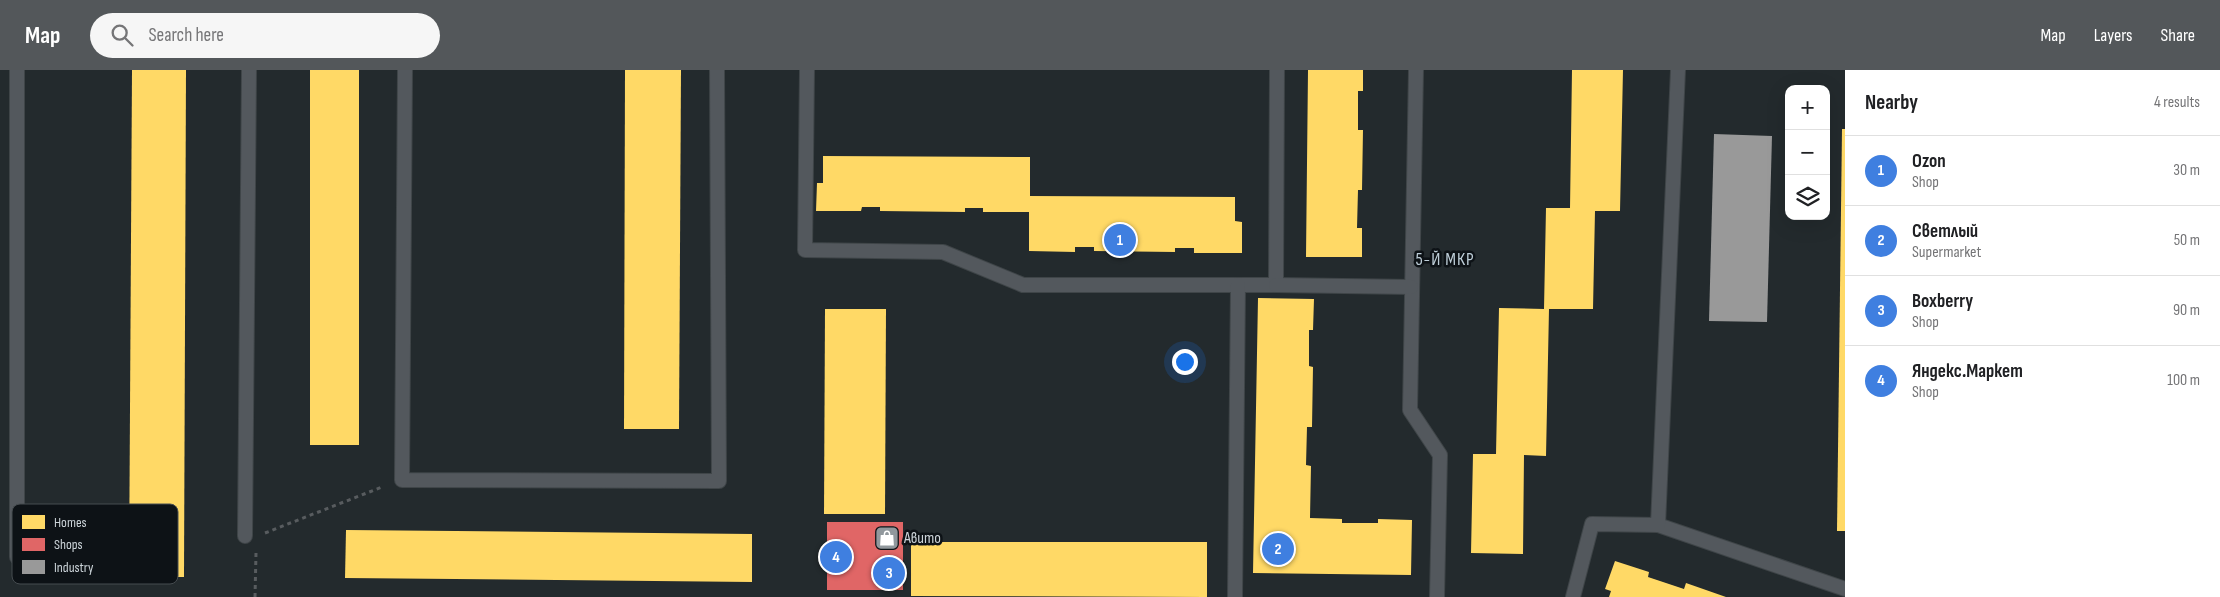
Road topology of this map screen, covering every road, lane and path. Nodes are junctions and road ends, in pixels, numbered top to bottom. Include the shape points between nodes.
1 (17, 70) edge
2 (249, 70) edge
3 (406, 70) edge
4 (717, 70) edge
5 (807, 70) edge
6 (1277, 70) edge
7 (1416, 70) edge
8 (1678, 70) edge
9 (1238, 285) junction
10 (1276, 285) junction
11 (1411, 287) junction
12 (402, 480) junction
13 (17, 504) edge
14 (1658, 525) junction
15 (252, 540) junction
16 (1845, 588) edge
17 (255, 597) edge
18 (1235, 597) edge
19 (1437, 597) edge
20 (1573, 597) edge

1 - 13 lane
2 - 15 lane
3 - 12 lane
4 - 12 lane via 718,481
5 - 9 lane via 805,250 943,252 1023,285
6 - 10 lane
7 - 11 lane
8 - 14 lane
9 - 10 lane
9 - 18 lane
10 - 11 lane
11 - 19 lane via 1410,410 1440,455
12 - 15 path
14 - 16 lane
14 - 20 lane via 1592,524
15 - 17 path

